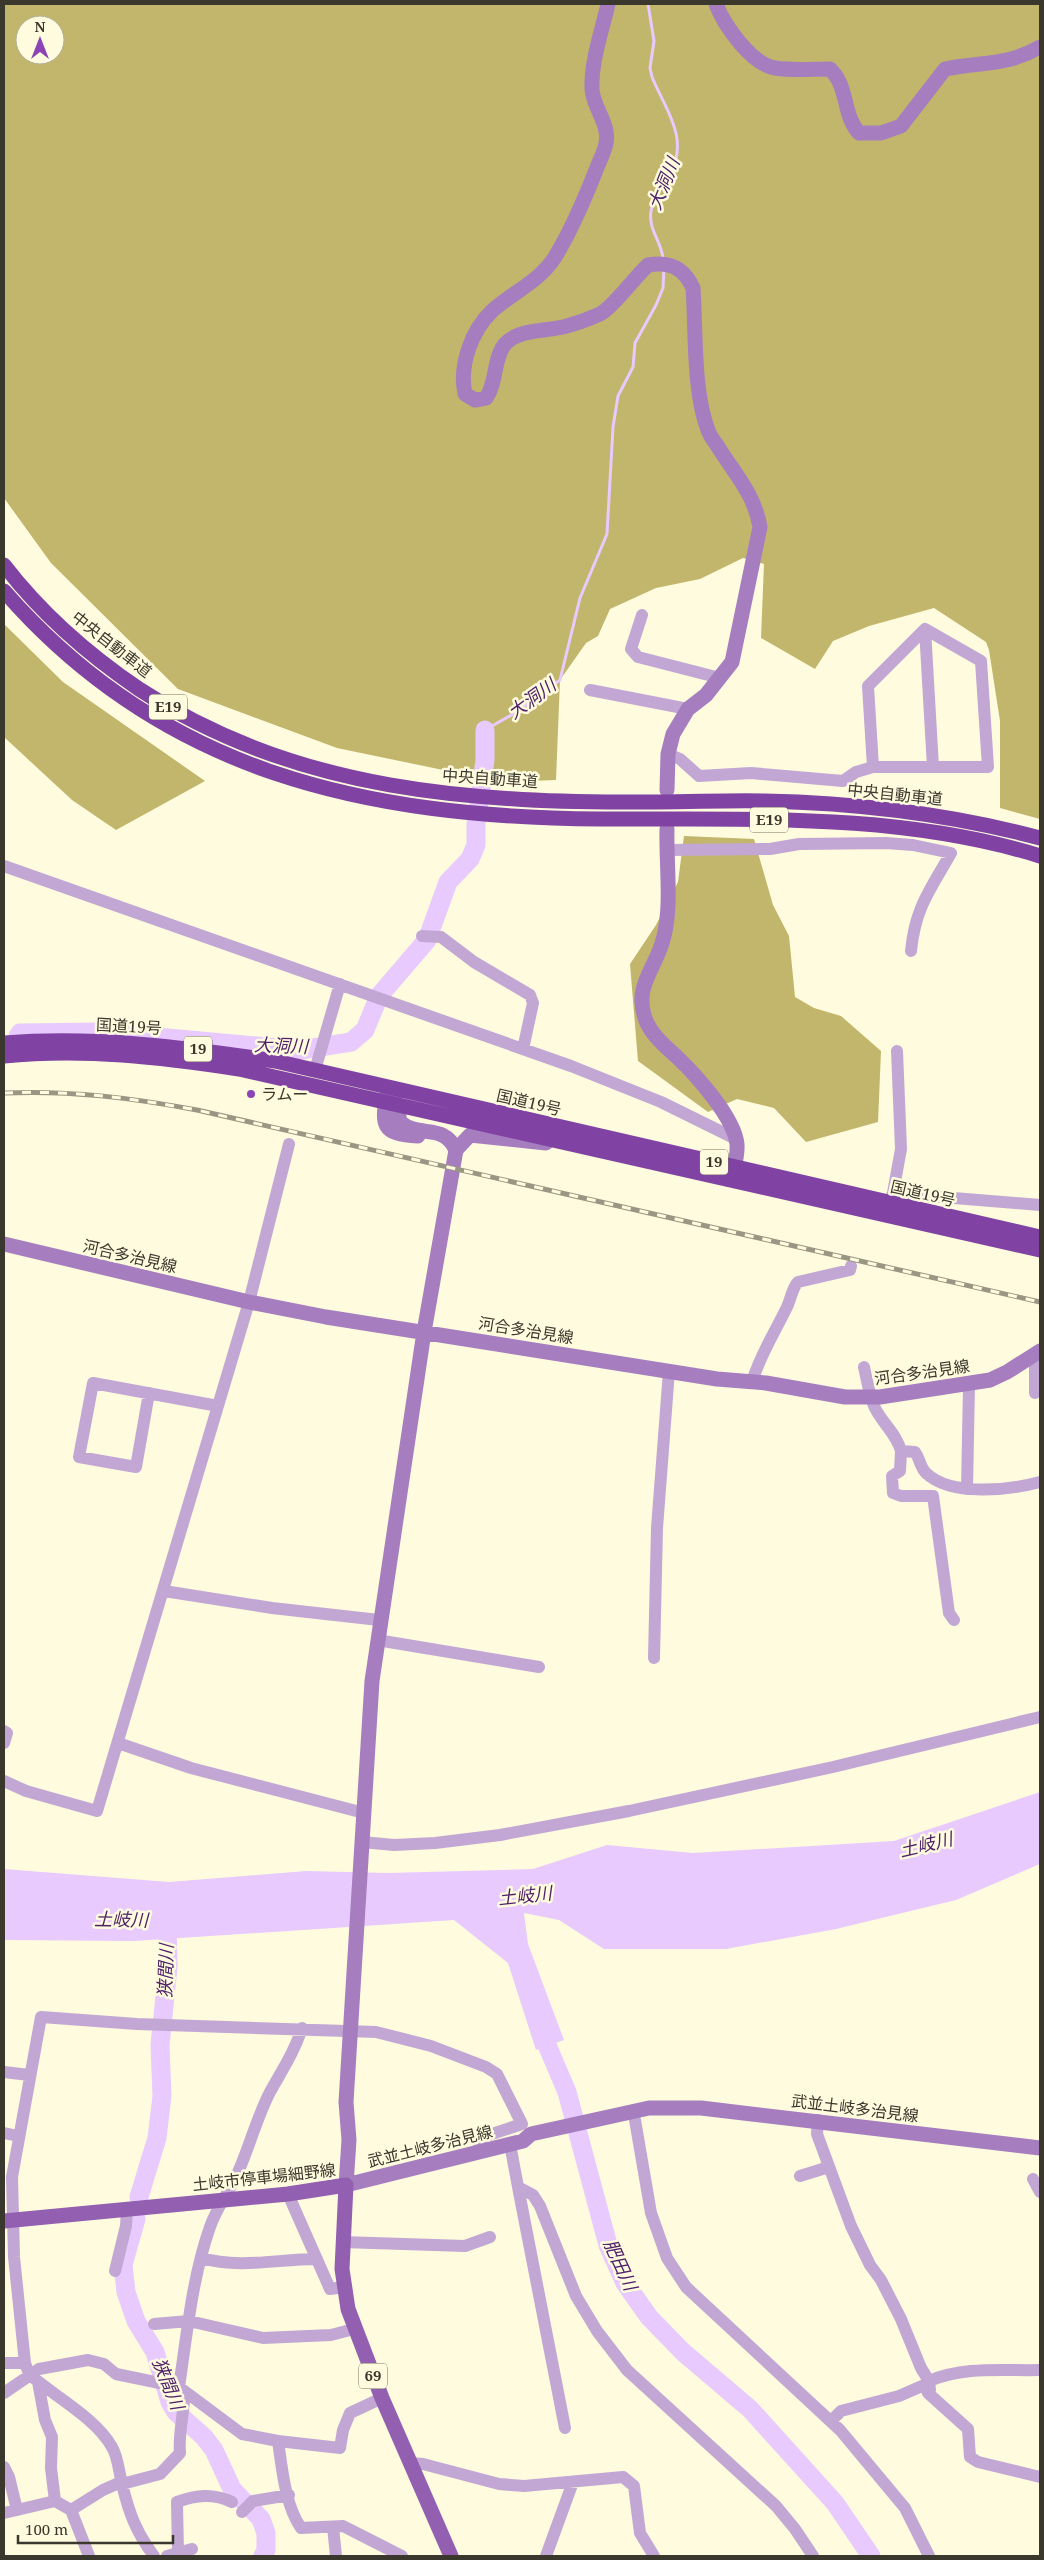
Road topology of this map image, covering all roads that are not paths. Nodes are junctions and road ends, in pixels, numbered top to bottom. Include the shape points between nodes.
1 (608, 4) edge
2 (716, 4) edge
3 (1040, 47) edge
4 (4, 565) edge
5 (4, 591) edge
6 (642, 615) dead end
7 (925, 629) junction
8 (720, 678) junction
9 (590, 690) dead end
10 (688, 709) junction
11 (668, 754) junction
12 (873, 767) junction
13 (933, 767) junction
14 (668, 790) dead end
15 (667, 830) dead end
16 (1040, 838) edge
17 (666, 850) junction
18 (1040, 856) edge
19 (4, 866) edge
20 (428, 936) dead end
21 (911, 951) dead end
22 (340, 984) junction
23 (4, 1043) edge
24 (523, 1049) junction
25 (897, 1051) dead end
26 (4, 1056) edge
27 (315, 1070) junction
28 (388, 1086) junction
29 (391, 1104) junction
30 (736, 1139) junction
31 (289, 1144) dead end
32 (565, 1144) junction
33 (456, 1150) junction
34 (452, 1168) junction
35 (733, 1174) junction
36 (889, 1204) junction
37 (1040, 1205) edge
38 (1040, 1238) edge
39 (4, 1244) edge
40 (1040, 1250) edge
41 (851, 1266) dead end
42 (248, 1302) junction
43 (424, 1332) junction
44 (1036, 1353) edge
45 (864, 1367) dead end
46 (669, 1371) junction
47 (752, 1382) junction
48 (968, 1385) junction
49 (149, 1393) junction
50 (1034, 1393) dead end
51 (871, 1397) junction
52 (218, 1406) junction
53 (901, 1451) junction
54 (1040, 1482) edge
55 (967, 1489) junction
56 (164, 1591) junction
57 (379, 1620) junction
58 (954, 1620) dead end
59 (377, 1640) junction
60 (654, 1658) dead end
61 (538, 1667) dead end
62 (1040, 1716) edge
63 (4, 1731) edge
64 (4, 1743) edge
65 (118, 1743) junction
66 (4, 1781) edge
67 (364, 1813) junction
68 (362, 1850) junction
69 (302, 2028) junction
70 (351, 2030) junction
71 (4, 2072) edge
72 (29, 2075) junction
73 (629, 2118) junction
74 (818, 2120) junction
75 (4, 2133) edge
76 (18, 2136) junction
77 (524, 2141) junction
78 (1040, 2148) edge
79 (480, 2150) junction
80 (828, 2167) junction
81 (800, 2176) dead end
82 (1033, 2179) dead end
83 (346, 2185) junction
84 (518, 2187) junction
85 (1040, 2192) edge
86 (288, 2194) junction
87 (221, 2200) junction
88 (127, 2209) junction
89 (8, 2220) edge
90 (490, 2237) dead end
91 (342, 2242) junction
92 (201, 2258) junction
93 (317, 2259) junction
94 (114, 2271) dead end
95 (344, 2287) junction
96 (189, 2321) junction
97 (154, 2324) dead end
98 (354, 2329) junction
99 (4, 2363) edge
100 (1040, 2370) edge
101 (30, 2373) junction
102 (929, 2382) junction
103 (174, 2387) junction
104 (4, 2393) edge
105 (382, 2398) junction
106 (830, 2421) junction
107 (565, 2428) dead end
108 (278, 2441) junction
109 (410, 2463) junction
110 (4, 2466) edge
111 (1040, 2477) edge
112 (573, 2482) junction
113 (121, 2483) junction
114 (288, 2494) junction
115 (55, 2501) junction
116 (232, 2502) dead end
117 (17, 2510) junction
118 (70, 2510) junction
119 (242, 2512) dead end
120 (4, 2514) edge
121 (333, 2527) junction
122 (192, 2549) dead end
123 (172, 2555) edge
124 (89, 2556) edge
125 (154, 2556) edge
126 (336, 2556) edge
127 (402, 2556) edge
128 (451, 2556) edge
129 (546, 2556) edge
130 (654, 2556) edge
131 (813, 2556) edge
132 (928, 2556) edge

1 - 8 street via 592,74 592,92 605,128 606,143 590,186 548,268 492,311 475,334 463,372 463,384 465,394 475,400 486,398 492,390 505,344 518,336 564,327 600,314 648,264 675,265 688,277 693,288 699,398 704,419 708,432 750,493 760,527 736,649 732,662
2 - 3 street via 731,32 761,62 774,68 830,69 843,87 850,123 859,134 868,135 901,126 945,69 1020,58
4 - 16 highway, 中央自動車道 / E19 via 61,627 123,678 158,701 238,742 332,774 456,795 628,802 764,801 872,807 977,822
5 - 18 highway, 中央自動車道 / E19 via 50,640 127,701 189,739 232,758 328,790 420,807 494,814 853,823 971,839
6 - 8 street via 631,649 638,657
7 - 12 street via 868,686
7 - 13 street
7 - 13 street via 981,661 988,767
8 - 10 street
9 - 10 street
10 - 11 street via 673,734
11 - 12 street via 680,759 699,776 752,773 843,781 856,772
11 - 14 street
12 - 13 street
15 - 17 street
17 - 21 street via 886,843 913,845 950,854 920,907 913,925
17 - 30 street via 664,936 645,980 642,1010 656,1037 716,1101
19 - 22 street
20 - 24 street via 441,937 474,962 530,995 534,1003
22 - 24 street
22 - 27 street
23 - 27 highway, 国道19号 / 19 via 63,1040 156,1044
24 - 30 street via 660,1102
25 - 36 street via 902,1149
26 - 29 highway, 国道19号 / 19 via 94,1053 166,1059 239,1069
27 - 28 highway, 国道19号 / 19
28 - 29 street
28 - 35 highway, 国道19号 / 19
29 - 32 highway, 国道19号 / 19
29 - 33 street via 405,1127 438,1132 448,1137
29 - 34 street via 384,1122 388,1130 443,1142 448,1147
30 - 35 street
31 - 42 street
32 - 33 street via 477,1134 470,1135
32 - 35 highway, 国道19号 / 19
33 - 34 street
34 - 43 street
35 - 36 highway, 国道19号 / 19
36 - 37 street
36 - 38 highway, 国道19号 / 19
36 - 40 highway, 国道19号 / 19
39 - 42 street, 河合多治見線
41 - 47 street via 850,1270 795,1285
42 - 43 street, 河合多治見線
42 - 52 street
43 - 46 street, 河合多治見線
43 - 57 street
44 - 48 street, 河合多治見線 via 990,1380
44 - 50 street
45 - 51 street
46 - 47 street, 河合多治見線
46 - 60 street via 657,1528
47 - 51 street, 河合多治見線 via 845,1397
48 - 51 street, 河合多治見線
48 - 55 street
49 - 49 street via 93,1383 79,1457 136,1467
49 - 52 street
51 - 53 street
52 - 56 street
53 - 55 street via 916,1452 929,1475
53 - 58 street via 900,1471 892,1476 893,1493 933,1496 949,1613
54 - 55 street
56 - 57 street
56 - 65 street
57 - 59 street
59 - 61 street
59 - 67 street via 368,1722
62 - 68 street via 833,1768 620,1813 500,1835
63 - 64 street via 8,1733
65 - 66 street via 97,1812 26,1791
65 - 67 street via 191,1768
67 - 68 street
68 - 70 street
69 - 70 street
69 - 72 street via 137,2024 40,2017
69 - 87 street via 295,2051 269,2094 238,2172
70 - 79 street via 376,2032 431,2046 496,2074 522,2124 486,2136 479,2142
70 - 83 street via 346,2102
71 - 72 street
72 - 76 street
73 - 74 street, 武並土岐多治見線 via 649,2108 715,2108
73 - 77 street, 武並土岐多治見線
73 - 106 street via 651,2213 667,2258 686,2286
74 - 78 street, 武並土岐多治見線
74 - 80 street via 817,2134
75 - 76 street
76 - 89 street
77 - 79 street, 武並土岐多治見線
77 - 84 street
79 - 83 street, 武並土岐多治見線
80 - 81 street
80 - 102 street via 851,2226 901,2319
82 - 85 street
83 - 86 main road, 土岐市停車場細野線
83 - 91 main road, 土岐市停車場細野線 / 69
84 - 107 street
84 - 131 street via 533,2194 576,2296 621,2363 776,2506
86 - 87 main road, 土岐市停車場細野線
86 - 93 street
87 - 88 main road, 土岐市停車場細野線
87 - 92 street
88 - 89 main road, 土岐市停車場細野線
88 - 94 street via 126,2226
89 - 101 street
90 - 91 street via 465,2246
91 - 95 main road, 土岐市停車場細野線 / 69
92 - 93 street via 237,2265
92 - 96 street
93 - 95 street via 330,2289
95 - 98 main road, 土岐市停車場細野線 / 69
96 - 97 street
96 - 98 street via 263,2338 331,2335
96 - 103 street
98 - 105 main road, 土岐市停車場細野線 / 69
99 - 101 street
100 - 102 street via 966,2370 948,2373
101 - 103 street via 88,2360 104,2364 116,2374
101 - 104 street
101 - 113 street via 106,2437 114,2449
101 - 115 street via 52,2437
102 - 106 street via 899,2396 841,2411
102 - 111 street via 928,2392 968,2430 970,2457 978,2462
103 - 108 street via 242,2434
103 - 113 street via 184,2411 178,2438 180,2453 160,2474
105 - 108 street via 350,2413 340,2448
105 - 109 main road, 土岐市停車場細野線 / 69
106 - 132 street via 905,2508
108 - 114 street
109 - 112 street via 499,2484 524,2486
109 - 128 main road, 土岐市停車場細野線 / 69
110 - 117 street
112 - 129 street
112 - 130 street via 613,2476 630,2480 636,2497 640,2533
113 - 118 street
113 - 125 street via 138,2533
114 - 119 street via 253,2501
114 - 121 street via 296,2522 301,2528
115 - 117 street
115 - 118 street
116 - 123 street via 219,2496 194,2496 177,2502
117 - 120 street
118 - 124 street
121 - 126 street
121 - 127 street via 343,2526 355,2531
122 - 123 street

